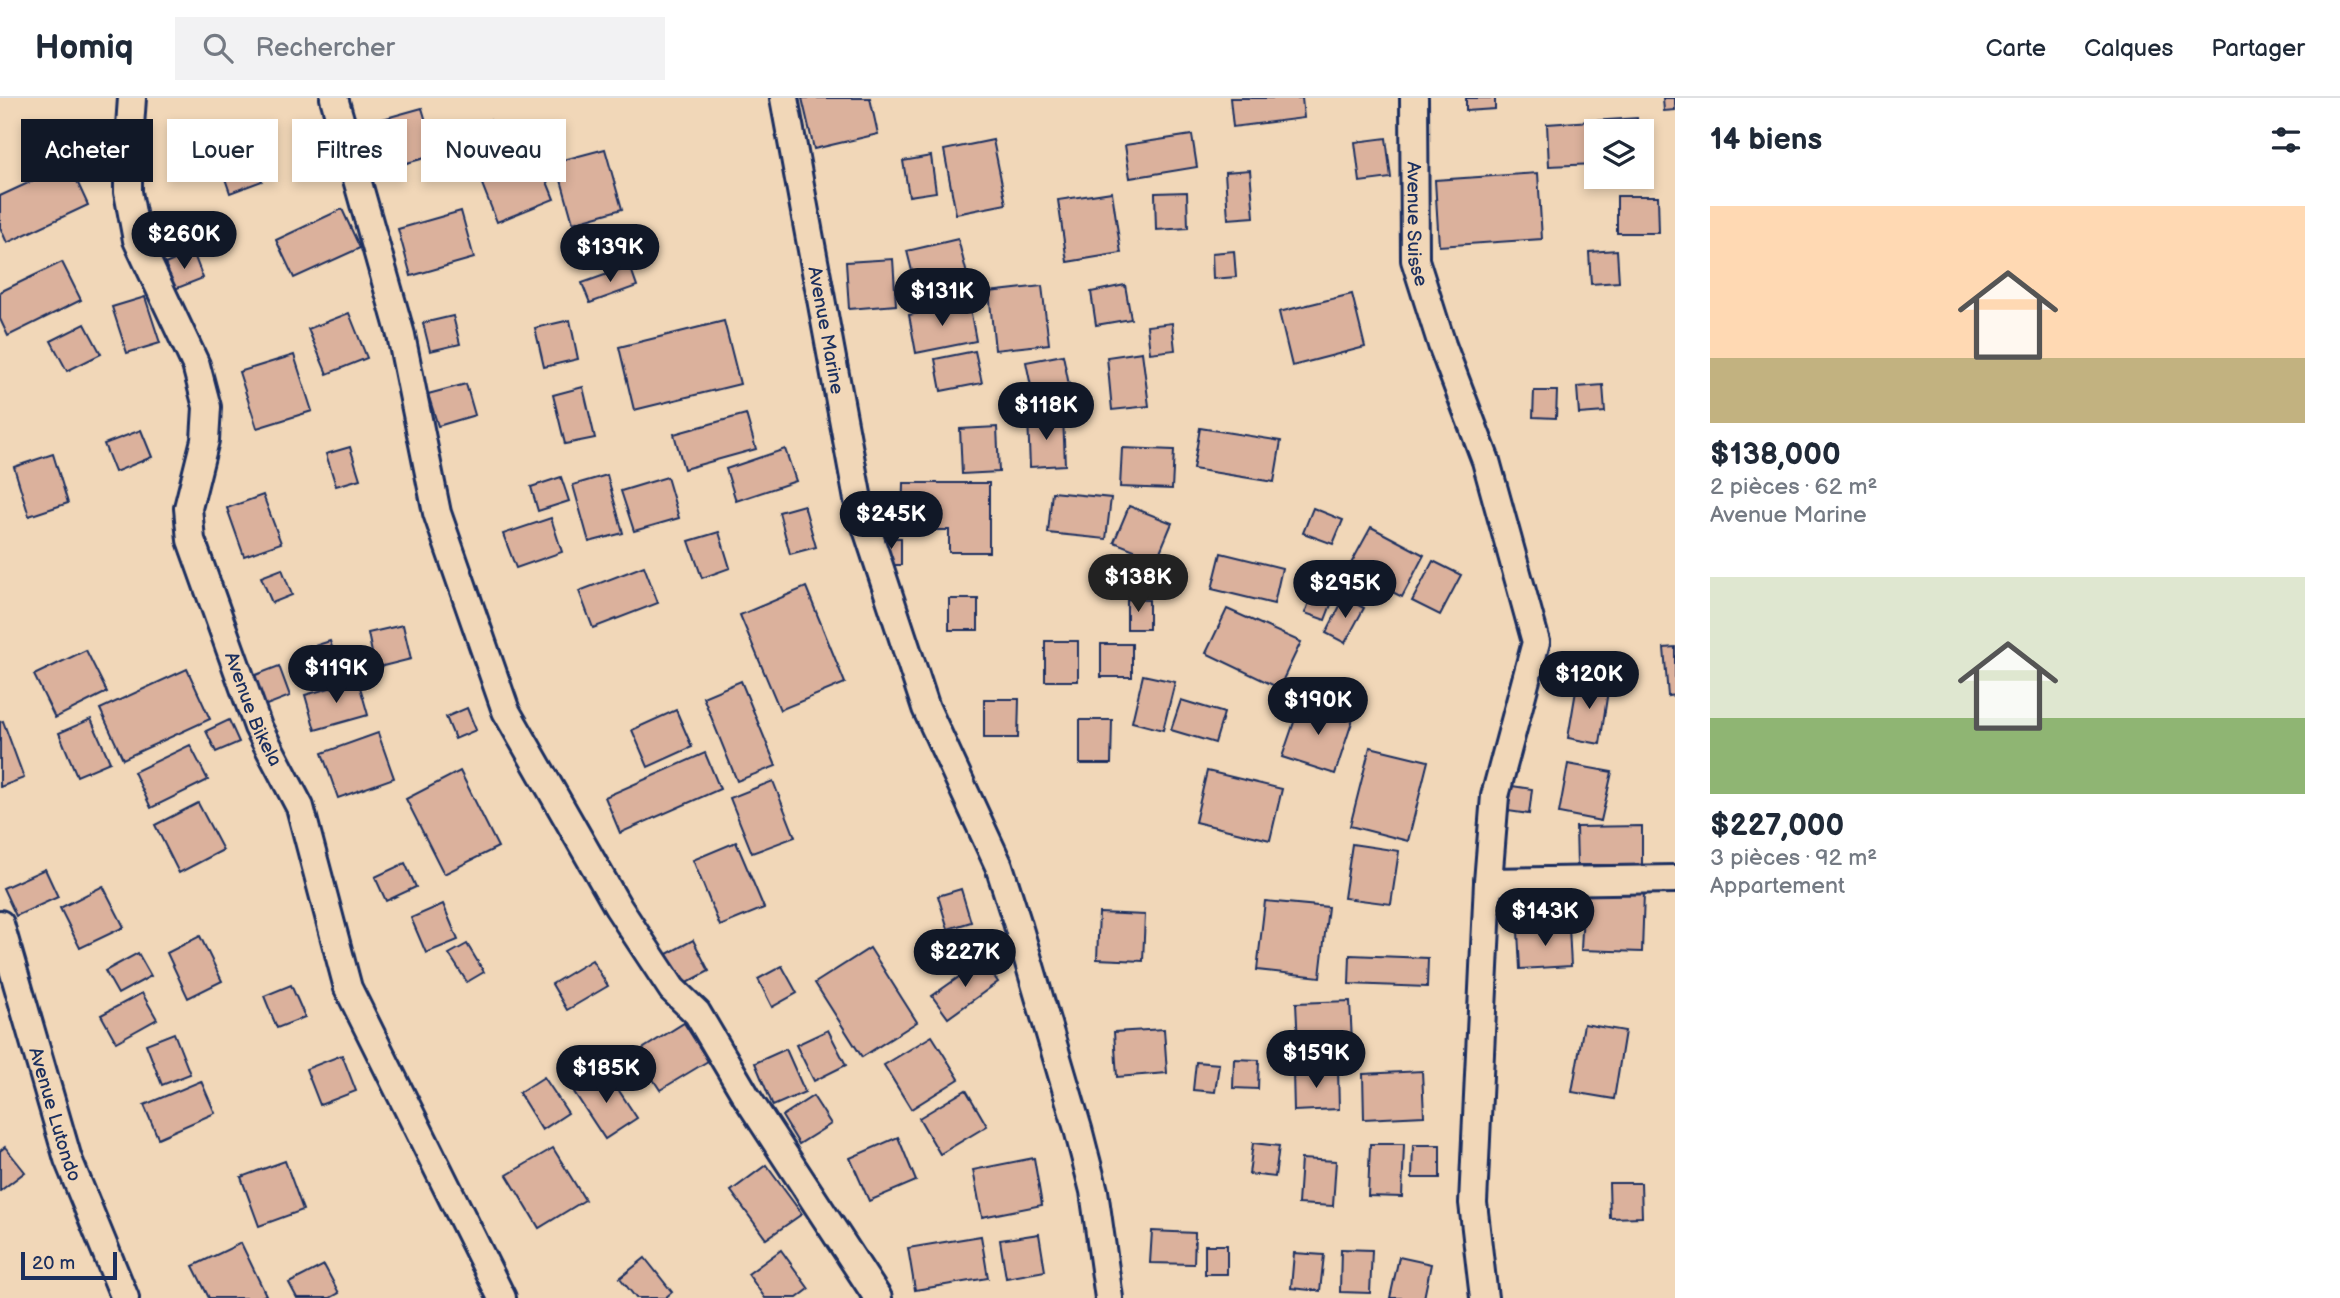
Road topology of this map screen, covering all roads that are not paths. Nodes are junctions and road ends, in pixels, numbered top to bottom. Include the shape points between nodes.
1 (132, 98) edge
2 (334, 98) edge
3 (784, 98) edge
4 (1414, 98) edge
5 (1675, 879) edge
6 (1488, 883) junction
7 (0, 924) edge
8 (125, 1298) edge
9 (502, 1298) edge
10 (878, 1298) edge
11 (1110, 1298) edge
12 (1484, 1298) edge

1 - 9 street, Avenue Bikela via 128,192 137,240 196,365 207,407 205,440 188,508 191,540 258,727 300,807 348,988
2 - 10 street via 401,335 437,513 506,711 618,907 672,989 697,1013
3 - 11 street, Avenue Marine via 859,505 926,708 999,866 1017,922 1079,1129 1094,1191
4 - 6 street, Avenue Suisse via 1415,260 1486,461 1536,642 1494,796
5 - 6 street
6 - 12 street, Avenue Suisse via 1474,1203
7 - 8 street, Avenue Lutondo via 68,1159

